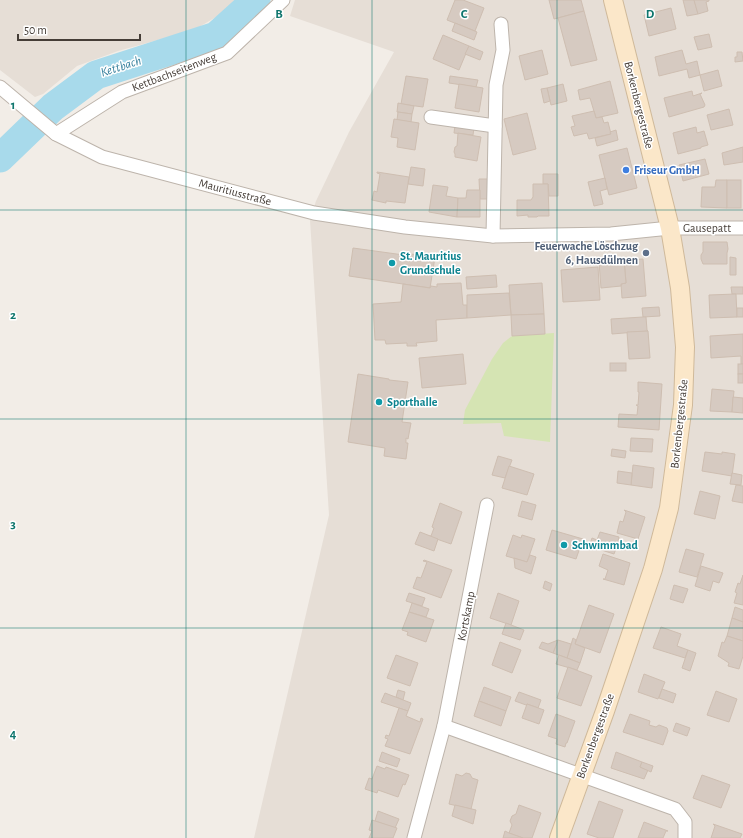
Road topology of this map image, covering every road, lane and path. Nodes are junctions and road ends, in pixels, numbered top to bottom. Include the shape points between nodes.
1 (283, 0) edge
2 (613, 0) edge
3 (500, 24) dead end
4 (0, 87) edge
5 (431, 117) dead end
6 (495, 126) junction
7 (52, 131) junction
8 (670, 228) junction
9 (743, 228) edge
10 (494, 236) junction
11 (487, 505) dead end
12 (444, 726) junction
13 (581, 775) junction
14 (414, 838) edge
15 (559, 838) edge
16 (685, 838) edge

1 - 7 street, Kettbachseitenweg via 227,52 122,92
2 - 8 street, Borkenbergestraße
3 - 6 street via 503,50 496,85
4 - 7 street, Mauritiusstraße
5 - 6 street
6 - 10 street
7 - 10 street, Mauritiusstraße via 102,156 314,213 405,227
8 - 9 street, Gausepatt
8 - 10 street, Mauritiusstraße via 611,234
8 - 13 street, Borkenbergestraße via 680,288 685,347 683,405 668,508 653,568
11 - 12 street, Kortskamp
12 - 13 street
12 - 14 street, Kortskamp
13 - 15 street, Borkenbergestraße
13 - 16 street via 675,809 685,822

